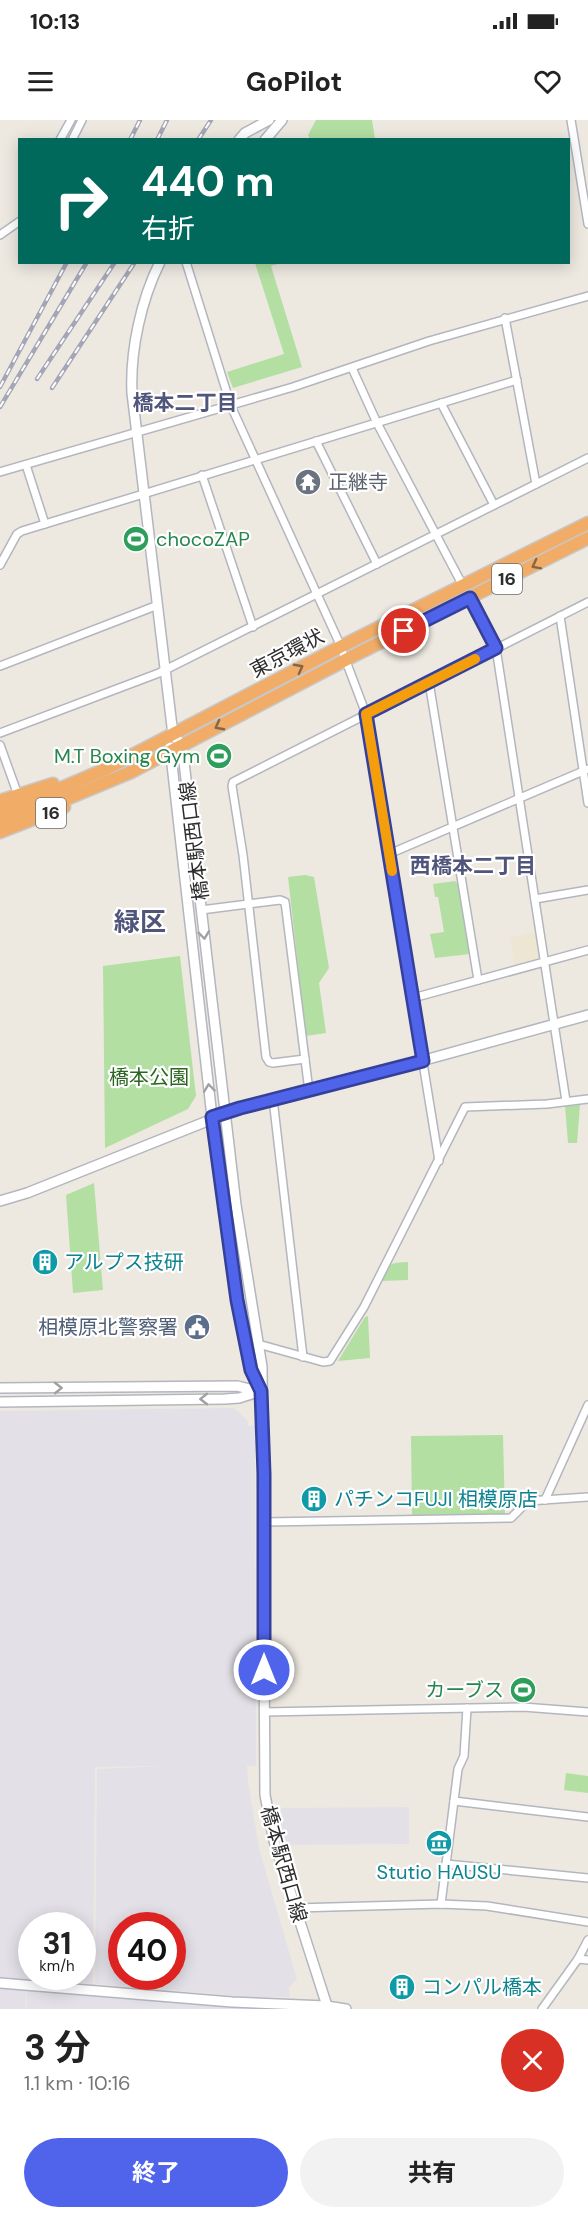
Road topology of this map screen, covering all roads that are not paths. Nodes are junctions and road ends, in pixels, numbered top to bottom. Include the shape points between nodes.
1 (70, 120) edge
2 (82, 120) edge
3 (269, 120) edge
4 (282, 120) edge
5 (571, 120) edge
6 (245, 137) edge
7 (61, 138) edge
8 (73, 138) edge
9 (267, 138) edge
10 (18, 222) edge
11 (588, 224) edge
12 (0, 235) edge
13 (159, 264) edge
14 (187, 264) edge
15 (588, 296) edge
16 (505, 318) junction
17 (352, 368) junction
18 (517, 380) junction
19 (441, 403) junction
20 (231, 406) junction
21 (377, 423) junction
22 (137, 432) junction
23 (316, 441) junction
24 (588, 458) edge
25 (256, 460) junction
26 (26, 465) junction
27 (0, 472) edge
28 (202, 475) junction
29 (536, 484) junction
30 (145, 493) junction
31 (494, 505) junction
32 (588, 523) edge
33 (45, 524) junction
34 (436, 535) junction
35 (588, 538) edge
36 (377, 564) junction
37 (0, 565) edge
38 (463, 586) junction
39 (317, 595) junction
40 (470, 598) junction
41 (588, 602) edge
42 (158, 605) junction
43 (560, 616) junction
44 (253, 627) junction
45 (340, 647) junction
46 (496, 648) junction
47 (345, 660) junction
48 (0, 666) edge
49 (165, 670) junction
50 (429, 682) junction
51 (366, 714) junction
52 (0, 733) edge
53 (173, 735) junction
54 (0, 745) edge
55 (182, 745) junction
56 (170, 752) junction
57 (586, 769) edge
58 (71, 784) junction
59 (99, 786) junction
60 (18, 795) junction
61 (519, 798) junction
62 (0, 801) edge
63 (588, 803) edge
64 (0, 811) edge
65 (0, 822) edge
66 (453, 827) junction
67 (0, 832) edge
68 (389, 854) junction
69 (588, 890) edge
70 (535, 899) junction
71 (248, 904) junction
72 (201, 910) junction
73 (588, 950) edge
74 (545, 962) junction
75 (478, 980) junction
76 (412, 998) junction
77 (588, 1015) edge
78 (555, 1024) junction
79 (305, 1059) junction
80 (423, 1061) junction
81 (309, 1091) junction
82 (273, 1099) junction
83 (588, 1099) edge
84 (566, 1101) junction
85 (225, 1113) junction
86 (212, 1117) junction
87 (439, 1161) junction
88 (0, 1202) edge
89 (258, 1344) junction
90 (303, 1356) junction
91 (0, 1388) edge
92 (261, 1391) junction
93 (0, 1402) edge
94 (588, 1405) edge
95 (588, 1497) edge
96 (545, 1500) junction
97 (264, 1522) junction
98 (467, 1708) junction
99 (264, 1712) junction
100 (588, 1712) edge
101 (454, 1801) junction
102 (588, 1817) edge
103 (446, 1864) junction
104 (588, 1878) edge
105 (441, 1904) junction
106 (295, 1908) junction
107 (588, 1922) edge
108 (588, 1940) edge
109 (578, 1959) junction
110 (588, 1960) edge
111 (0, 1983) edge
112 (327, 2007) edge
113 (346, 2009) edge
114 (542, 2009) edge

1 - 7 street
2 - 8 street
3 - 6 street
4 - 9 street
5 - 11 street
10 - 12 street
13 - 22 street via 144,299 132,371
14 - 20 street
15 - 16 street
16 - 17 street
16 - 18 street
17 - 20 street
17 - 21 street
18 - 19 street
18 - 29 street
19 - 21 street
19 - 31 street
20 - 22 street
20 - 25 street
21 - 23 street
21 - 34 street
22 - 26 street
22 - 30 street
23 - 25 street
23 - 36 street
24 - 29 street
25 - 28 street
25 - 39 street
26 - 27 street
26 - 33 street
28 - 30 street
28 - 44 street
29 - 31 street
30 - 33 street
30 - 42 street
31 - 34 street
32 - 38 highway, 東京環状 / 16
33 - 37 street via 17,534
34 - 36 street
34 - 38 street
35 -> 40 highway, 東京環状 / 16
36 - 39 street
38 - 45 highway, 東京環状 / 16
39 - 44 street
39 - 45 street
40 - 46 street
40 - 47 highway, 東京環状 / 16
41 - 43 street
42 - 48 street
42 - 49 street
43 - 46 street
43 - 57 street
44 - 49 street
45 - 47 street
53 -> 45 highway, 東京環状 / 16
46 - 50 street
46 - 61 street
47 - 51 street
47 -> 55 highway, 東京環状 / 16
49 - 52 street
49 - 53 street
50 - 51 street
50 - 66 street
51 - 68 street
51 - 71 street via 233,782
53 - 55 street
53 - 56 street, 橋本駅西口線
53 - 58 highway, 東京環状 / 16
54 - 60 street
55 - 56 highway, 東京環状 / 16
55 - 72 street, 橋本駅西口線
56 - 59 highway, 東京環状 / 16
86 -> 56 street, 橋本駅西口線
57 - 61 street
57 - 63 street
58 - 60 highway, 16 via 59,782
58 - 64 highway, 東京環状 / 16
59 - 65 highway, 東京環状 / 16
59 - 67 highway, 16 via 63,808
60 - 62 highway, 16
61 - 66 street
61 - 70 street
66 - 68 street
66 - 75 street
68 - 76 street
69 - 70 street
70 - 74 street
71 - 72 street
71 - 79 street via 280,900 286,905
71 - 79 street via 267,1060 273,1063
72 -> 85 street, 橋本駅西口線
73 - 74 street
74 - 75 street
74 - 78 street
75 - 76 street
76 - 80 street
77 - 78 street
78 - 80 street
78 - 84 street
79 - 81 street
80 - 81 street
80 - 87 street
81 - 82 street
82 - 85 street
82 - 90 street
83 - 84 street
84 - 87 street via 465,1107
85 - 86 street
85 - 89 street, 橋本駅西口線
86 - 88 street
86 - 92 street, 橋本駅西口線 via 237,1300 251,1370
87 - 90 street via 364,1307 330,1361
89 - 90 street
89 - 92 street, 橋本駅西口線
91 -> 92 street via 237,1386
92 -> 93 street via 225,1399
92 - 97 street, 橋本駅西口線
94 - 96 street
95 - 96 street
96 - 97 street via 528,1501 511,1518
97 - 99 street, 橋本駅西口線
98 - 99 street
98 - 100 street
98 - 101 street via 464,1758 458,1768
99 - 106 street, 橋本駅西口線 via 266,1805
101 - 102 street
101 - 103 street
103 - 104 street
103 - 105 street
105 - 106 street
105 - 107 street via 488,1906
106 - 112 street, 橋本駅西口線
108 - 109 street
109 - 110 street
109 - 114 street
111 - 112 street
112 - 113 street

